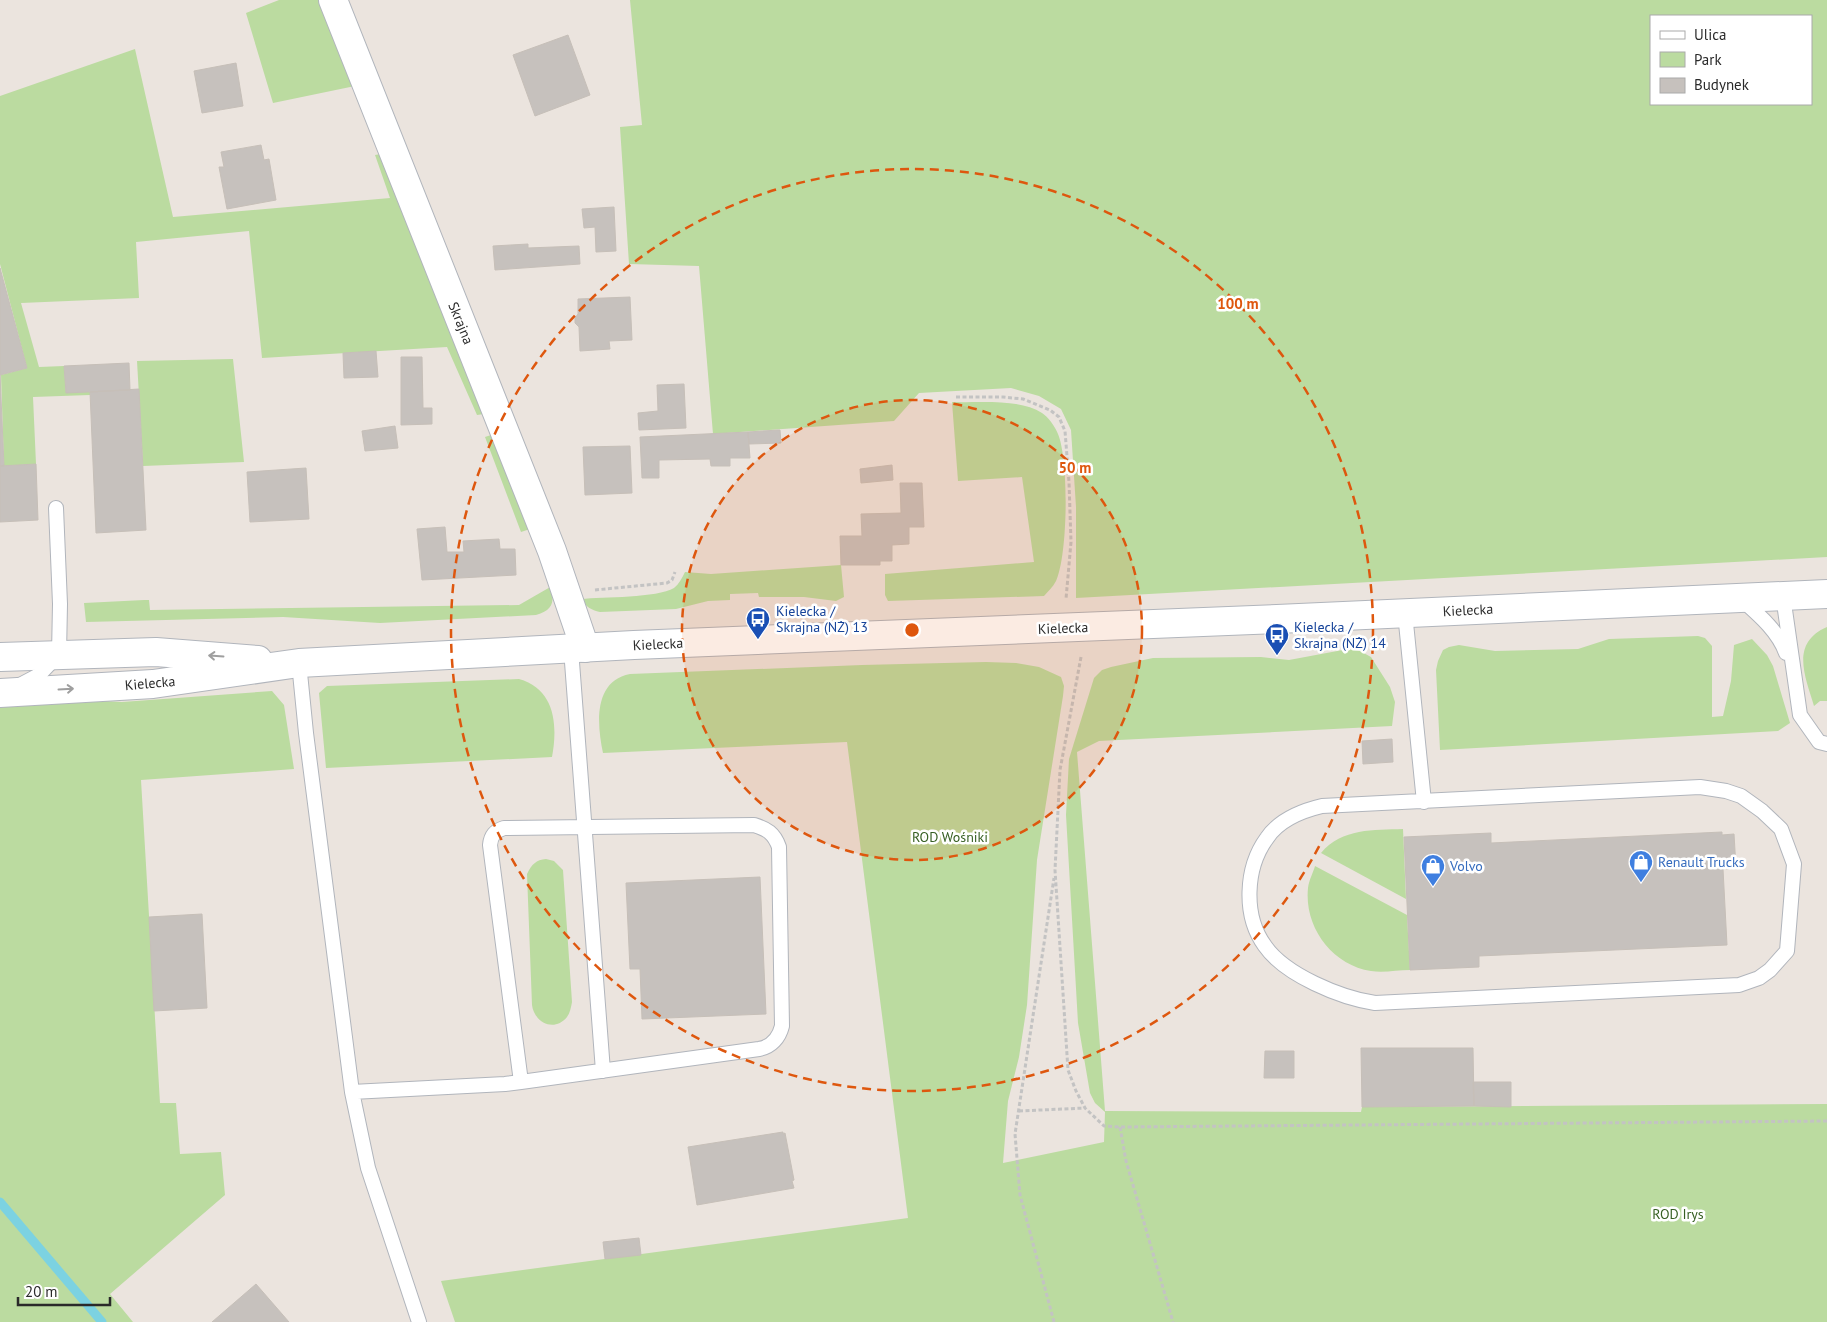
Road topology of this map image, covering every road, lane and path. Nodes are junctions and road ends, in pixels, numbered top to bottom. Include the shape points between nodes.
1 (333, 0) edge
2 (956, 397) dead end
3 (56, 508) dead end
4 (675, 572) dead end
5 (567, 593) junction
6 (1827, 594) edge
7 (1783, 596) junction
8 (1740, 598) junction
9 (1405, 613) junction
10 (1074, 627) junction
11 (578, 648) junction
12 (8, 653) edge
13 (59, 654) junction
14 (299, 663) junction
15 (1793, 670) junction
16 (0, 692) edge
17 (1827, 744) edge
18 (1424, 802) junction
19 (584, 827) junction
20 (1055, 870) junction
21 (603, 1071) junction
22 (521, 1082) junction
23 (352, 1092) junction
24 (1086, 1108) junction
25 (1018, 1111) junction
26 (1826, 1122) edge
27 (1120, 1127) junction
28 (419, 1322) edge
29 (1054, 1322) edge
30 (1173, 1322) edge

1 - 5 main road, Skrajna
2 - 10 path via 1023,399 1059,417 1065,431
3 - 13 lane
4 - 5 path via 667,583
5 - 11 main road, Skrajna
6 - 7 main road, Kielecka
7 - 8 main road, Kielecka
7 - 15 lane
8 - 9 main road, Kielecka
8 - 15 lane via 1772,629 1782,643
9 - 10 main road, Kielecka
9 - 18 lane
10 - 11 main road, Kielecka
10 - 20 path via 1060,770
11 - 14 main road, Kielecka
11 - 19 lane
12 - 13 main road, Kielecka
14 -> 13 main road, Kielecka via 156,652
13 - 16 lane via 52,664 27,682
16 -> 14 main road, Kielecka via 153,684
14 - 23 lane
15 - 17 lane via 1800,715 1819,742
18 - 18 lane via 1322,806 1301,811 1281,824 1267,838 1255,862 1248,891 1254,929 1265,948 1285,966 1310,981 1336,994 1375,1003 1739,985 1759,978 1787,951 1794,864 1781,829 1741,796 1700,787
19 - 21 lane
19 - 21 lane via 754,825 771,832 778,847 780,1033 767,1047
19 - 22 lane via 504,828 491,838
20 - 24 path via 1068,1070
20 - 25 path
21 - 22 lane
22 - 23 lane
23 - 28 lane via 368,1168
24 - 25 path
24 - 27 path via 1104,1126
25 - 29 path via 1015,1134 1020,1195
26 - 27 path
27 - 30 path via 1126,1161

